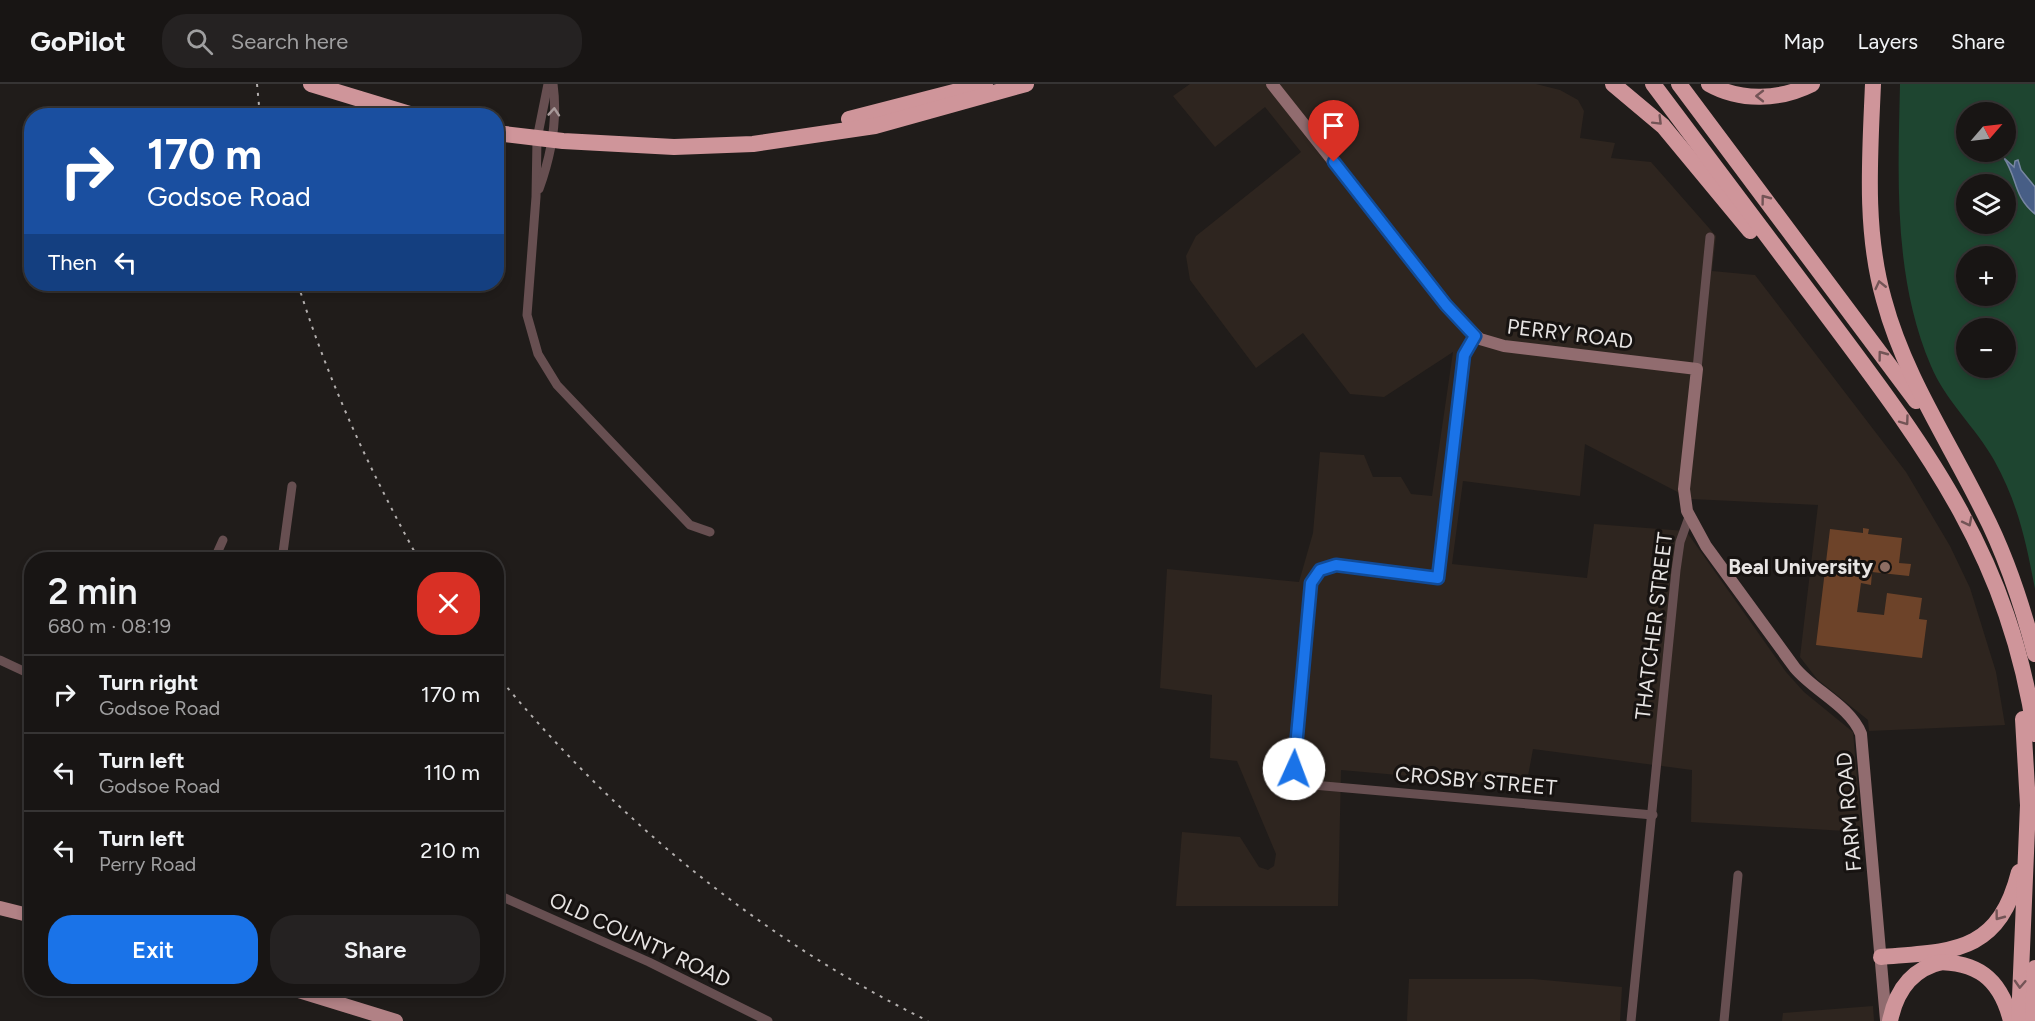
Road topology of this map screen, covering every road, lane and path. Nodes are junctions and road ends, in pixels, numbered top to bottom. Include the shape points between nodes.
1 (311, 84) edge
2 (548, 84) edge
3 (553, 84) edge
4 (985, 84) edge
5 (1026, 84) edge
6 (1272, 84) edge
7 (1613, 84) edge
8 (1653, 84) edge
9 (1678, 84) edge
10 (1709, 84) edge
11 (1812, 84) edge
12 (1873, 84) edge
13 (390, 108) edge
14 (504, 134) edge
15 (544, 139) junction
16 (636, 144) junction
17 (536, 197) junction
18 (1710, 237) dead end
19 (1475, 336) junction
20 (1858, 357) junction
21 (1697, 369) junction
22 (1963, 472) junction
23 (292, 486) dead end
24 (1689, 517) junction
25 (710, 532) dead end
26 (223, 540) dead end
27 (218, 552) edge
28 (283, 552) edge
29 (1999, 591) junction
30 (2035, 654) edge
31 (0, 660) edge
32 (24, 671) edge
33 (2035, 734) edge
34 (1653, 815) junction
35 (2028, 821) junction
36 (1738, 875) dead end
37 (504, 898) edge
38 (0, 908) edge
39 (24, 914) edge
40 (1881, 957) junction
41 (1946, 962) junction
42 (2035, 969) edge
43 (328, 996) edge
44 (396, 1021) edge
45 (768, 1021) edge
46 (1631, 1021) edge
47 (1724, 1021) edge
48 (1888, 1021) edge
49 (2011, 1021) edge
50 (2019, 1021) edge
51 (2033, 1021) edge

1 - 13 highway
2 - 15 street
15 -> 3 street via 555,100
4 - 16 highway via 814,126
5 - 16 highway via 914,117 819,136 714,146
6 - 19 street, PERRY ROAD
7 -> 20 highway via 1671,135 1795,288
8 - 20 highway
22 -> 9 highway via 1911,394
11 -> 10 highway via 1790,93 1758,97 1734,94
22 -> 12 highway via 1900,348 1878,278 1870,203
14 - 15 highway
15 - 16 highway
15 - 17 street
15 - 17 street via 549,162
17 - 25 street via 527,315 538,354 557,385 690,525
18 - 21 street, THATCHER STREET
19 - 21 street, PERRY ROAD via 1504,346
19 - 34 street, CROSBY STREET via 1464,355 1438,578 1336,565 1320,570 1311,583 1293,760 1298,776 1304,783 1313,784
20 -> 29 highway via 1943,477
21 - 24 street, THATCHER STREET via 1684,489
22 - 30 highway via 2010,573
23 - 28 street
24 - 34 street, THATCHER STREET via 1676,570
24 - 40 street, FARM ROAD via 1795,668 1859,729
26 - 27 street
29 - 33 highway via 2023,670
29 - 35 highway via 2023,719
31 - 32 street
34 - 46 street, THATCHER STREET
35 -> 40 highway via 2014,890 1985,933 1953,951
35 -> 50 highway
36 - 47 street
37 - 45 street, OLD COUNTY ROAD via 649,962
38 - 39 main road
40 - 41 highway via 1902,963
40 - 48 street, FARM ROAD
41 - 48 highway via 1927,967 1906,982
41 - 49 highway via 1968,965 1988,977 2002,996
42 - 51 highway
43 - 44 main road

